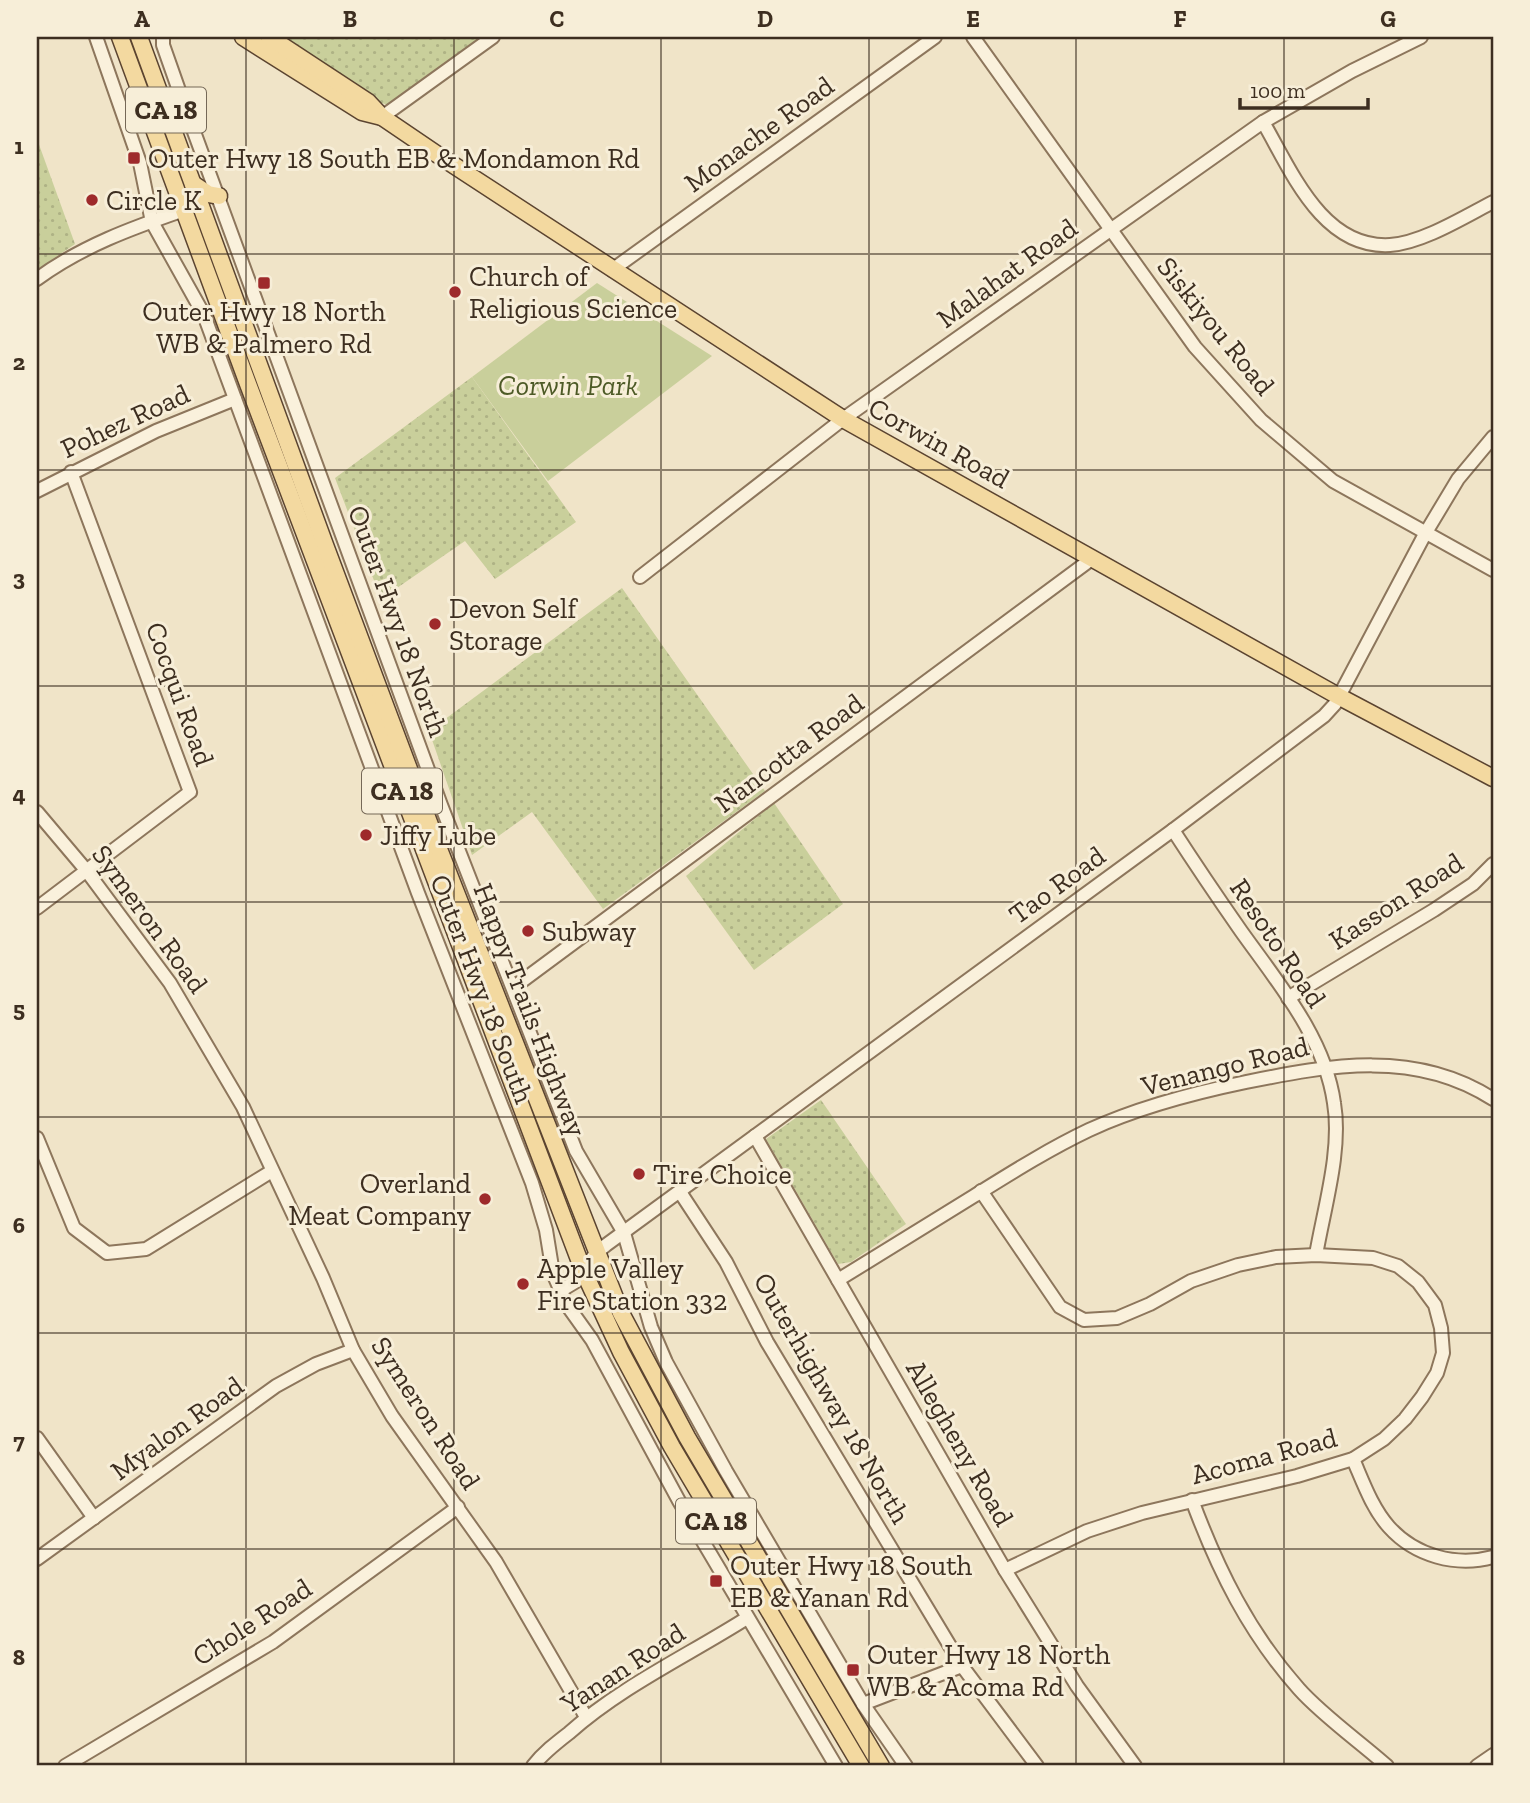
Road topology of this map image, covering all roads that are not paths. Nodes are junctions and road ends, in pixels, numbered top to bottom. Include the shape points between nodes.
1 (96, 37) edge
2 (120, 37) edge
3 (139, 37) edge
4 (163, 37) edge
5 (243, 37) edge
6 (269, 37) edge
7 (494, 37) edge
8 (935, 37) edge
9 (973, 37) edge
10 (1421, 37) edge
11 (382, 117) junction
12 (1263, 122) junction
13 (193, 184) junction
14 (219, 196) junction
15 (1493, 202) edge
16 (184, 210) junction
17 (152, 222) junction
18 (1110, 229) junction
19 (612, 270) junction
20 (37, 279) edge
21 (232, 292) junction
22 (235, 399) junction
23 (843, 419) junction
24 (1493, 437) edge
25 (71, 472) junction
26 (37, 491) edge
27 (1425, 534) junction
28 (1093, 558) junction
29 (1493, 570) edge
30 (640, 577) dead end
31 (1338, 696) junction
32 (1493, 778) edge
33 (37, 812) edge
34 (1173, 830) junction
35 (1493, 864) edge
36 (86, 870) junction
37 (37, 908) edge
38 (514, 987) junction
39 (1289, 998) junction
40 (1325, 1067) junction
41 (1493, 1099) edge
42 (755, 1136) junction
43 (37, 1138) edge
44 (272, 1171) junction
45 (981, 1191) junction
46 (680, 1192) junction
47 (624, 1233) junction
48 (596, 1253) junction
49 (1316, 1255) junction
50 (583, 1270) junction
51 (838, 1280) junction
52 (560, 1291) junction
53 (353, 1350) junction
54 (37, 1438) edge
55 (1353, 1459) junction
56 (1192, 1500) junction
57 (458, 1507) junction
58 (94, 1518) junction
59 (1493, 1557) edge
60 (37, 1559) edge
61 (1005, 1570) junction
62 (747, 1618) junction
63 (962, 1666) junction
64 (863, 1704) junction
65 (586, 1717) junction
66 (1493, 1755) edge
67 (65, 1766) edge
68 (533, 1766) edge
69 (836, 1766) edge
70 (861, 1766) edge
71 (881, 1766) edge
72 (905, 1766) edge
73 (1037, 1766) edge
74 (1135, 1766) edge
75 (1387, 1766) edge
76 (1477, 1766) edge

1 - 17 street, Outer Hwy 18 South via 140,163
2 - 16 main road, Happy Trails Highway / CA 18
3 - 13 main road, Happy Trails Highway / CA 18
4 - 14 street, Outer Hwy 18 North
5 - 11 main road, Corwin Road via 352,106
6 - 11 main road, Corwin Road via 368,102
7 - 11 street
8 - 19 street, Monache Road
9 - 18 street, Siskiyou Road
10 - 12 street, Malahat Road
11 - 19 main road, Corwin Road
12 - 15 street via 1309,200 1333,227 1359,242 1390,245 1429,234
12 - 18 street, Malahat Road
13 - 14 main road
13 - 21 main road, Happy Trails Highway / CA 18
14 - 38 street, Outer Hwy 18 North via 441,805
16 - 17 street
16 - 21 main road via 198,218
16 - 50 main road, Happy Trails Highway / CA 18
17 - 20 street via 82,250
17 - 22 street, Outer Hwy 18 South via 204,315
18 - 23 street, Malahat Road
18 - 27 street, Siskiyou Road via 1195,347 1261,421 1333,481
19 - 23 main road, Corwin Road
21 - 48 main road, Happy Trails Highway / CA 18 via 439,849
22 - 25 street, Pohez Road
22 - 52 street, Outer Hwy 18 South via 418,893 541,1206
23 - 28 main road, Corwin Road
23 - 30 street, Malahat Road
24 - 27 street, Tao Road via 1458,479
25 - 26 street, Pohez Road
25 - 36 street, Cocqui Road via 190,792
27 - 29 street, Siskiyou Road
27 - 31 street, Tao Road
28 - 31 main road, Corwin Road
28 - 38 street, Nancotta Road
31 - 32 main road, Corwin Road
31 - 34 street, Tao Road via 1324,716
33 - 36 street, Symeron Road
34 - 39 street, Resoto Road
34 - 42 street, Tao Road
35 - 39 street, Kasson Road via 1434,910
36 - 37 street, Cocqui Road
36 - 44 street, Symeron Road via 170,983 243,1107
38 - 47 street, Outer Hwy 18 North via 576,1151
39 - 40 street, Resoto Road
40 - 41 street, Venango Road via 1404,1067 1450,1077
40 - 45 street, Venango Road via 1183,1095 1091,1129
40 - 49 street, Resoto Road via 1335,1103 1335,1147
42 - 46 street, Tao Road
42 - 51 street, Allegheny Road
43 - 44 street via 74,1227 107,1253 146,1249
44 - 53 street, Symeron Road
45 - 49 street, Acoma Road via 1060,1307 1084,1320 1117,1318 1191,1281 1237,1265
45 - 51 street, Venango Road
46 - 47 street, Tao Road
46 - 63 street, Outerhighway 18 North via 726,1262 767,1342
47 - 48 street, Tao Road
47 - 64 street, Outer Hwy 18 North via 666,1362
48 - 50 street, Tao Road
48 - 71 main road, Happy Trails Highway / CA 18 via 621,1313 687,1437
49 - 55 street, Acoma Road via 1373,1258 1398,1266 1435,1305 1441,1328 1443,1353 1422,1397 1384,1439
50 - 52 street, Tao Road
50 - 70 main road, Happy Trails Highway / CA 18 via 672,1447
51 - 61 street, Allegheny Road
52 - 62 street, Outer Hwy 18 South
53 - 57 street, Symeron Road via 392,1416
53 - 58 street, Myalon Road via 276,1386
54 - 58 street
55 - 56 street, Acoma Road
55 - 59 street via 1387,1525 1406,1543 1457,1561
56 - 61 street, Acoma Road via 1087,1531
56 - 75 street via 1233,1596 1265,1649 1301,1692
57 - 65 street, Symeron Road via 496,1562
57 - 67 street, Chole Road via 273,1642
58 - 60 street, Myalon Road
61 - 74 street, Allegheny Road via 1077,1686
62 - 65 street, Yanan Road
62 - 69 street, Outer Hwy 18 South
63 - 64 street
63 - 73 street, Outerhighway 18 North
64 - 72 street, Outer Hwy 18 North
65 - 68 street, Yanan Road
66 - 76 street

